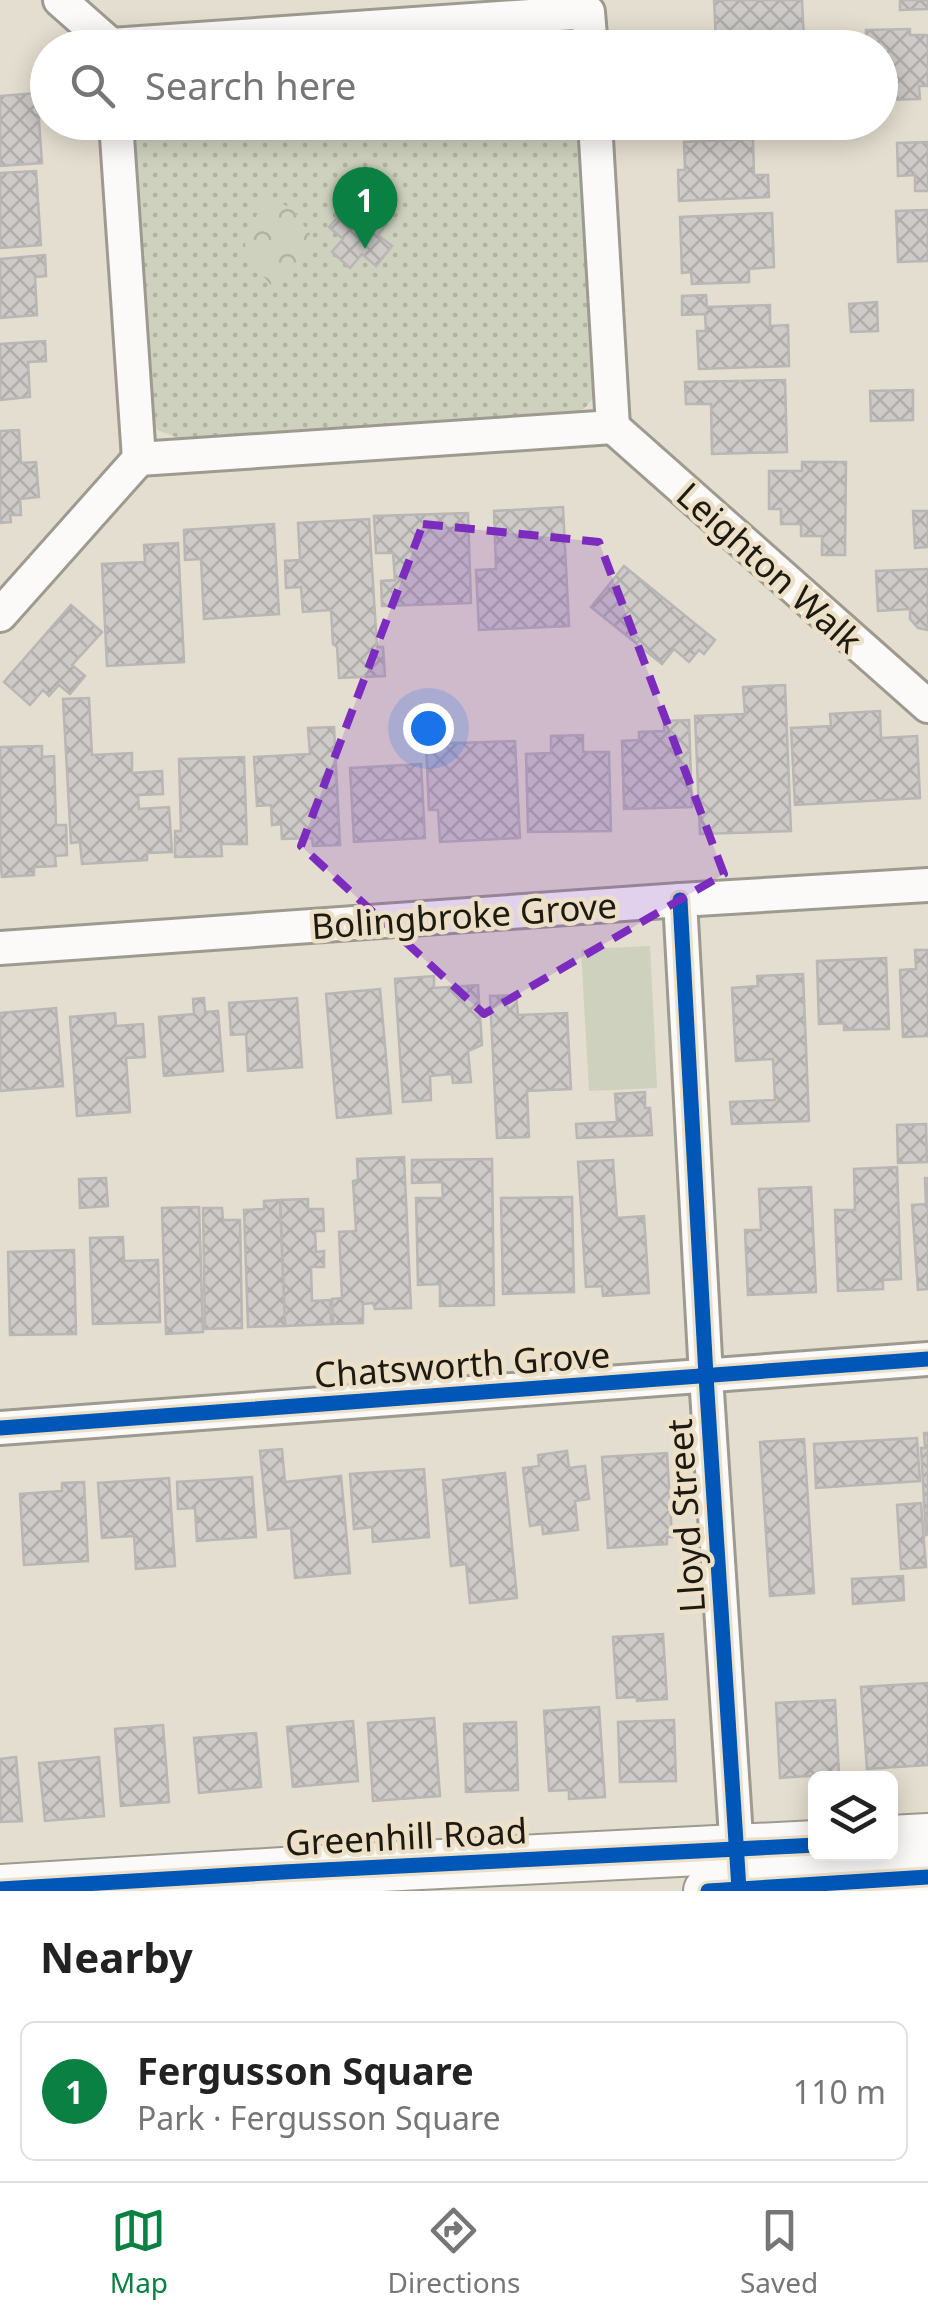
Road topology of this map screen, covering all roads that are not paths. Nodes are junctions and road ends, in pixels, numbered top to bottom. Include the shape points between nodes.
1 (60, 0) edge
2 (594, 6) edge
3 (93, 30) edge
4 (304, 30) edge
5 (117, 140) edge
6 (596, 140) edge
7 (613, 428) junction
8 (139, 458) junction
9 (0, 614) edge
10 (928, 706) edge
11 (928, 885) edge
12 (680, 900) junction
13 (0, 948) edge
14 (928, 1359) edge
15 (706, 1376) junction
16 (0, 1428) edge
17 (928, 1838) edge
18 (898, 1840) edge
19 (808, 1848) edge
20 (728, 1876) edge
21 (928, 1877) edge
22 (284, 1881) edge
23 (0, 1889) edge

1 - 3 street
2 - 4 street
5 - 8 street
6 - 7 street
7 - 8 street
7 - 10 street, Leighton Walk
8 - 9 street
11 - 12 street, Bolingbroke Grove
12 - 13 street, Bolingbroke Grove
12 - 15 street, Lloyd Street
14 - 15 street, Chatsworth Grove
15 - 16 street, Chatsworth Grove
15 - 20 street, Lloyd Street
17 - 18 main road
19 - 20 main road, Greenhill Road
20 - 21 main road, Greenhill Road
20 - 22 main road, Greenhill Road
22 - 23 main road, Greenhill Road

